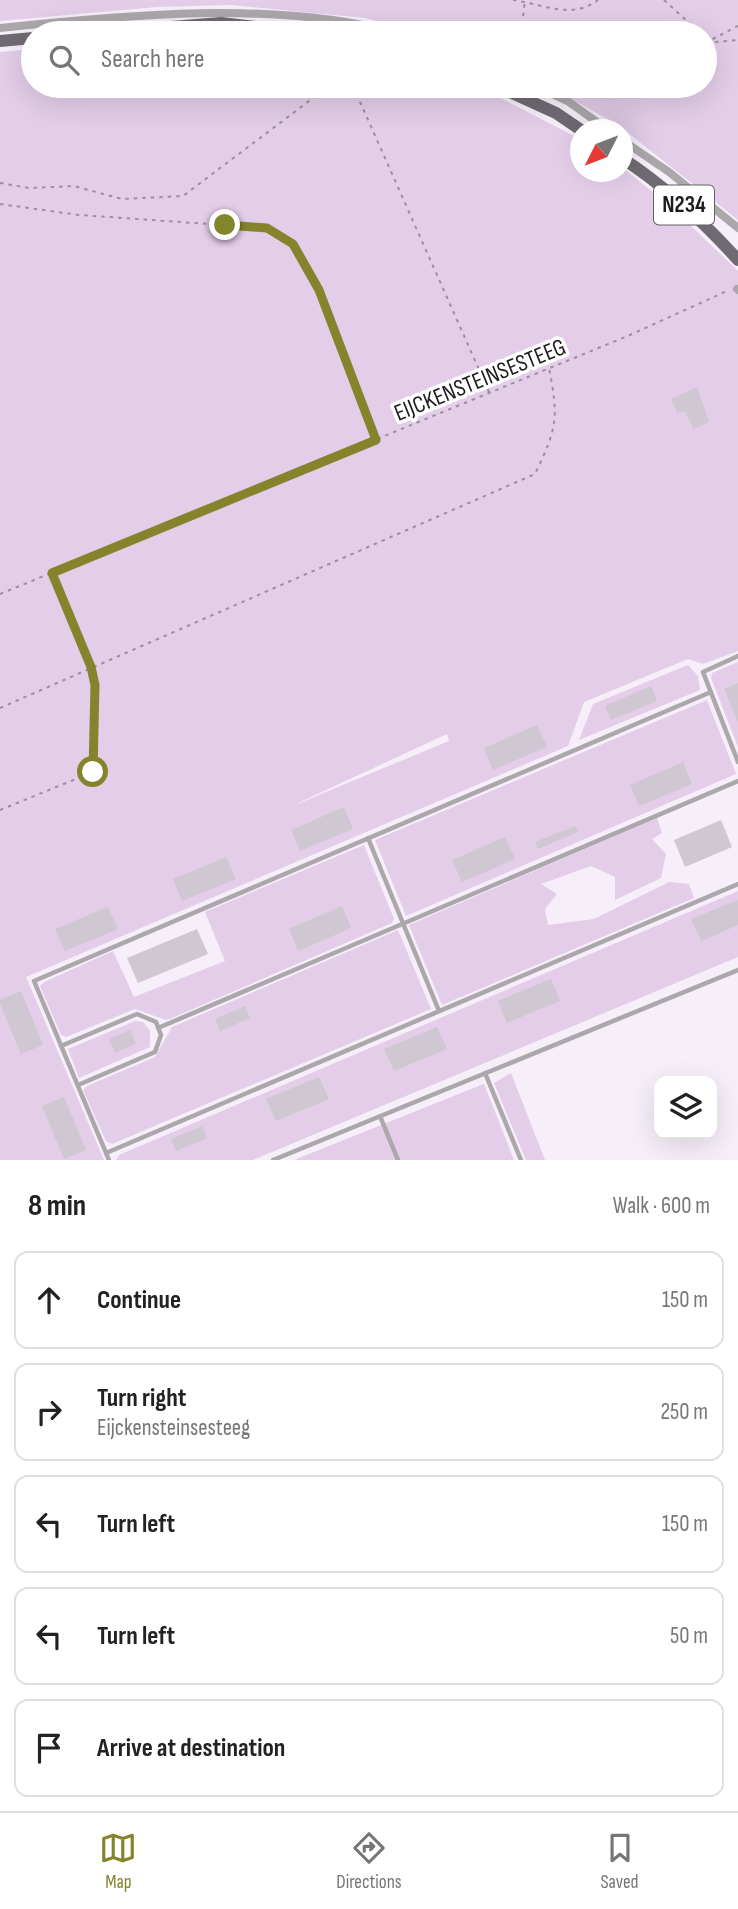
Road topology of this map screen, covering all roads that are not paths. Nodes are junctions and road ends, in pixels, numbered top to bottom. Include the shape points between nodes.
1 (81, 21) edge
2 (345, 21) edge
3 (21, 26) edge
4 (0, 28) edge
5 (21, 39) edge
6 (0, 41) edge
7 (523, 98) edge
8 (560, 98) edge
9 (593, 119) edge
10 (570, 123) edge
11 (633, 147) edge
12 (633, 165) edge
13 (738, 228) edge
14 (738, 260) edge
15 (738, 656) edge
16 (711, 692) junction
17 (738, 762) edge
18 (738, 781) edge
19 (368, 838) junction
20 (738, 884) edge
21 (403, 924) junction
22 (738, 970) edge
23 (439, 1011) junction
24 (158, 1028) junction
25 (61, 1046) junction
26 (485, 1073) junction
27 (78, 1085) junction
28 (380, 1116) junction
29 (106, 1153) junction
30 (109, 1160) edge
31 (273, 1160) edge
32 (398, 1160) edge
33 (521, 1160) edge

1 - 2 street via 219,9
3 - 4 street
5 - 6 main road
7 - 10 main road
8 - 9 street
11 - 13 street
12 - 14 main road, N234 via 706,225
15 - 16 lane via 703,672
16 - 17 lane
16 - 19 lane
18 - 21 lane
19 - 21 lane
19 - 25 lane via 34,981
20 - 23 lane
21 - 23 lane
21 - 24 lane
22 - 26 lane
23 - 29 lane
24 - 25 lane via 156,1022 137,1014
24 - 27 lane via 160,1044 155,1052
25 - 27 lane
26 - 28 lane
26 - 33 lane
27 - 29 lane
28 - 31 lane
28 - 32 lane
29 - 30 lane

